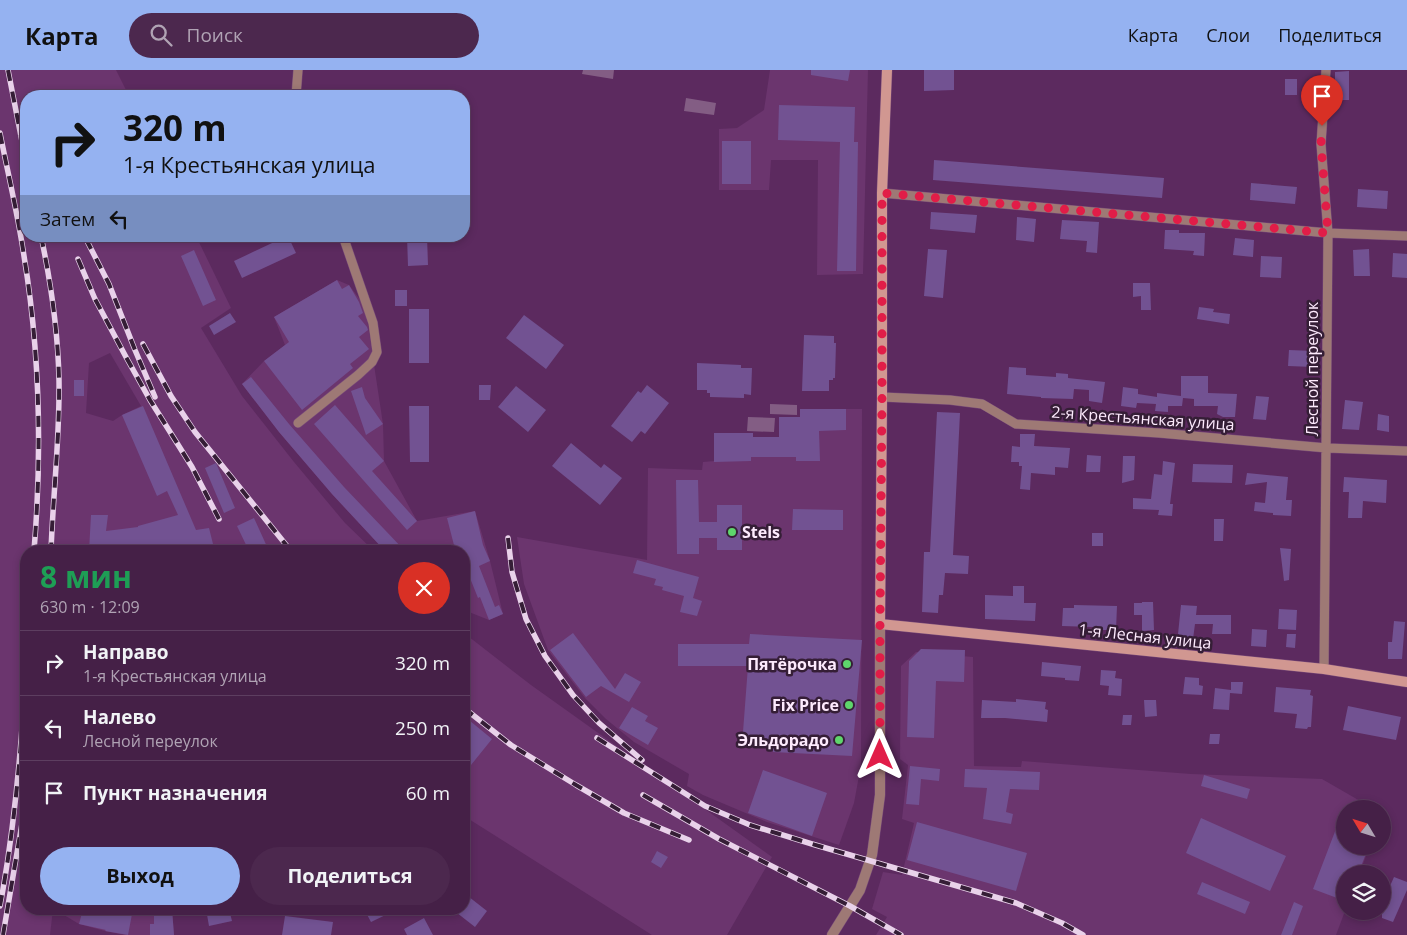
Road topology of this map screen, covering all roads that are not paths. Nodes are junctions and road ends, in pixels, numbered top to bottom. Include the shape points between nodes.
1 (298, 70) edge
2 (887, 70) edge
3 (1326, 70) edge
4 (296, 90) edge
5 (882, 193) junction
6 (1328, 233) junction
7 (1407, 236) edge
8 (345, 242) edge
9 (882, 397) junction
10 (298, 423) dead end
11 (1327, 448) junction
12 (1407, 452) edge
13 (880, 624) junction
14 (1324, 669) junction
15 (1407, 682) edge
16 (832, 935) edge

1 - 4 street
2 - 5 main road
3 - 6 street, Лесной переулок via 1321,144
5 - 6 street
5 - 9 main road
6 - 7 street
6 - 11 street, Лесной переулок
8 - 10 street via 373,323 377,352 372,362 358,375
9 - 11 street, 2-я Крестьянская улица via 982,404 1016,424
9 - 13 main road
11 - 12 street, 2-я Крестьянская улица
11 - 14 street, Лесной переулок
13 - 14 main road, 1-я Лесная улица
13 - 16 street via 880,795 872,854 860,890
14 - 15 main road, 1-я Лесная улица

